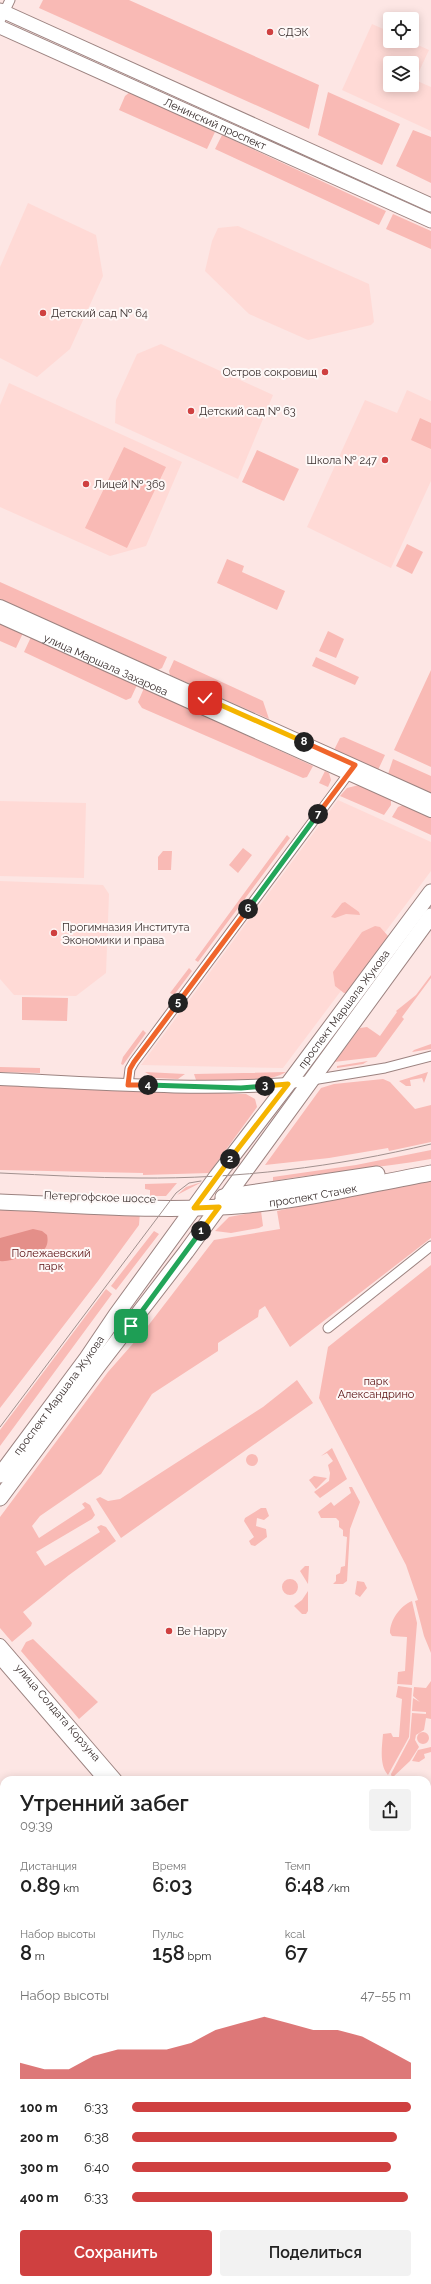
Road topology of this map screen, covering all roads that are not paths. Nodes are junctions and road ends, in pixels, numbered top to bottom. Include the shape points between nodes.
1 (10, 0) edge
2 (1, 15) edge
3 (0, 27) edge
4 (431, 205) edge
5 (431, 221) edge
6 (0, 606) edge
7 (0, 616) edge
8 (352, 769) junction
9 (431, 800) edge
10 (431, 811) edge
11 (431, 892) edge
12 (431, 916) edge
13 (431, 1056) edge
14 (0, 1079) edge
15 (300, 1083) junction
16 (128, 1085) junction
17 (431, 1164) edge
18 (431, 1173) edge
19 (0, 1193) edge
20 (224, 1201) junction
21 (0, 1202) edge
22 (197, 1204) junction
23 (431, 1246) edge
24 (328, 1328) dead end
25 (0, 1475) edge
26 (0, 1498) edge
27 (0, 1645) edge
28 (0, 1658) edge
29 (102, 1776) edge
30 (113, 1776) edge

1 - 2 street
2 - 4 main road, Ленинский проспект
3 - 5 main road, Ленинский проспект
6 - 8 street, улица Маршала Захарова
7 - 8 street, улица Маршала Захарова
8 - 9 street, улица Маршала Захарова
8 - 10 street, улица Маршала Захарова
8 - 16 street via 134,1062 130,1069
11 - 15 main road, проспект Маршала Жукова
12 - 15 main road, проспект Маршала Жукова via 328,1056
13 - 15 street via 385,1068
14 - 16 street
15 - 16 street via 241,1088
15 - 20 main road, проспект Маршала Жукова
15 - 22 main road, проспект Маршала Жукова
17 - 20 main road, проспект Стачек
18 - 20 main road, проспект Стачек via 273,1202
19 - 22 main road, Петергофское шоссе
20 - 22 main road, проспект Стачек
20 - 26 main road, проспект Маршала Жукова
21 - 22 main road, Петергофское шоссе
22 - 25 main road, проспект Маршала Жукова
23 - 24 street
27 - 30 street, улица Солдата Корзуна
28 - 29 street, улица Солдата Корзуна

